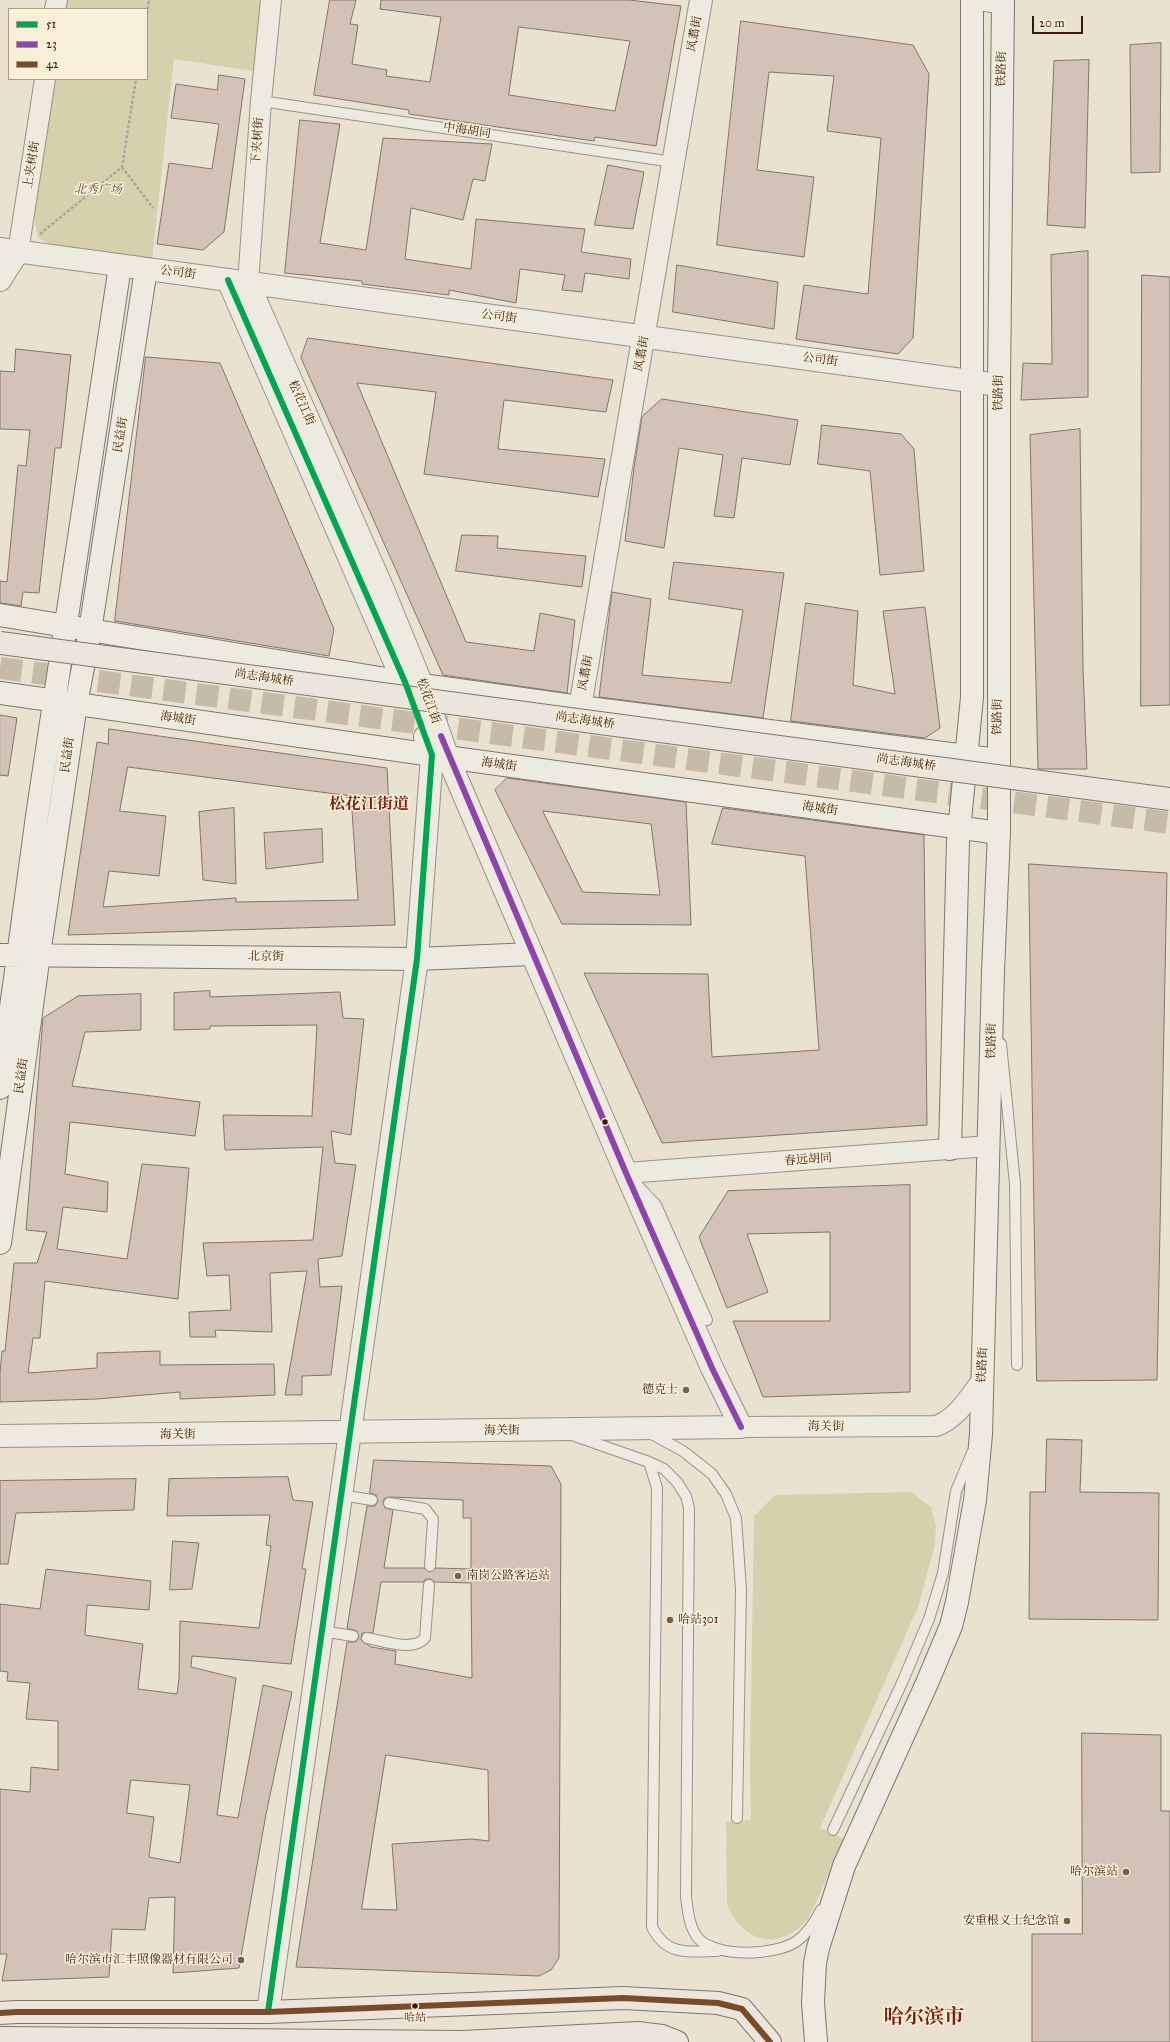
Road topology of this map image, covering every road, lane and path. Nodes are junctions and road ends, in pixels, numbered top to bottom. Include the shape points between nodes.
1 (271, 0) edge
2 (700, 0) edge
3 (972, 0) edge
4 (978, 0) edge
5 (1003, 2) edge
6 (45, 80) edge
7 (136, 80) edge
8 (261, 101) junction
9 (673, 162) junction
10 (122, 167) junction
11 (153, 208) dead end
12 (9, 251) edge
13 (120, 266) junction
14 (146, 269) junction
15 (0, 280) edge
16 (238, 281) junction
17 (645, 337) junction
18 (972, 381) junction
19 (999, 385) junction
20 (0, 615) edge
21 (66, 626) junction
22 (90, 631) junction
23 (0, 643) edge
24 (414, 683) junction
25 (0, 693) edge
26 (65, 703) junction
27 (580, 707) junction
28 (440, 756) junction
29 (966, 756) junction
30 (998, 760) junction
31 (1170, 799) edge
32 (959, 828) junction
33 (999, 833) junction
34 (19, 954) edge
35 (532, 954) junction
36 (417, 959) junction
37 (993, 972) junction
38 (0, 1088) edge
39 (989, 1146) junction
40 (950, 1149) junction
41 (626, 1173) junction
42 (0, 1243) edge
43 (707, 1320) dead end
44 (1017, 1365) dead end
45 (982, 1379) junction
46 (741, 1427) junction
47 (643, 1429) junction
48 (557, 1430) junction
49 (350, 1433) junction
50 (981, 1434) junction
51 (0, 1436) edge
52 (649, 1462) junction
53 (342, 1495) junction
54 (372, 1500) dead end
55 (389, 1503) dead end
56 (430, 1566) dead end
57 (428, 1586) dead end
58 (322, 1631) junction
59 (353, 1636) dead end
60 (367, 1638) dead end
61 (737, 1818) dead end
62 (833, 1830) dead end
63 (844, 1866) junction
64 (722, 1951) junction
65 (5, 2012) edge
66 (268, 2012) junction
67 (23, 2037) junction
68 (0, 2038) edge
69 (220, 2040) edge
70 (0, 2041) edge
71 (463, 2042) edge
72 (466, 2042) edge
73 (677, 2042) edge
74 (770, 2042) edge
75 (816, 2042) edge

1 - 8 street, 下夹树街
2 - 9 main road, 凤翥街
3 - 18 main road
4 - 5 street
5 - 19 main road, 铁路街
6 - 12 street, 上夹树街
7 - 10 path
8 - 9 lane, 中海胡同
8 - 16 street, 下夹树街
9 - 17 main road, 凤翥街
10 - 11 path
10 - 12 path
12 - 13 main road, 公司街
12 - 15 main road
13 - 14 main road, 公司街
13 - 21 main road, 民益街
14 - 16 main road, 公司街
14 - 22 main road, 民益街
16 - 17 main road, 公司街
16 - 24 main road, 松花江街 via 382,587
17 - 18 main road, 公司街
17 - 27 main road, 凤翥街
18 - 19 main road, 公司街
18 - 29 main road via 972,697
19 - 30 main road, 铁路街
20 - 21 main road
21 - 22 main road
21 - 26 main road, 民益街
22 - 24 main road
22 - 26 main road, 民益街
23 - 31 main road, 尚志海城桥, bridge
24 - 27 main road
24 - 28 main road, 松花江街
25 - 26 main road, 海城街
26 - 28 main road, 海城街
26 - 34 main road, 民益街
27 - 29 main road
28 - 32 main road, 海城街
28 - 35 main road, 松花江街
28 - 36 main road
29 - 30 main road
29 - 32 main road
30 - 33 main road, 铁路街
32 - 33 main road, 海城街
32 - 40 main road
33 - 37 main road, 铁路街
34 - 36 main road, 北京街
34 - 38 main road, 民益街
34 - 42 main road, 民益街
35 - 36 main road, 北京街
35 - 41 main road, 松花江街
36 - 49 main road
37 - 39 main road, 铁路街
37 - 44 lane via 1015,1184
39 - 40 street, 春远胡同
39 - 45 main road, 铁路街
40 - 41 street, 春远胡同
41 - 43 lane via 656,1205
41 - 46 main road, 松花江街 via 712,1368
45 - 46 street, 海关街 via 954,1416 936,1426
45 - 50 main road, 铁路街
46 - 47 main road, 海关街
47 - 48 main road, 海关街
47 - 61 lane via 683,1451 712,1474 726,1494 736,1518 741,1590
48 - 49 main road, 海关街
48 - 52 lane
49 - 51 main road, 海关街
49 - 53 main road
50 - 62 lane via 956,1491 943,1573 929,1619
50 - 63 main road, 铁路街 via 974,1500 951,1626 928,1683
52 - 64 lane via 664,1470 677,1482 686,1496 689,1508 686,1897 692,1930 704,1943
52 - 64 lane via 656,1488 652,1927 666,1946 685,1952
53 - 54 lane
53 - 58 main road
55 - 56 lane via 425,1509 430,1513 433,1519
57 - 60 lane via 425,1638 421,1643 412,1646
58 - 59 lane
58 - 66 main road
63 - 64 lane via 815,1921 796,1942 777,1950 763,1952
63 - 75 main road, 铁路街 via 815,1963 813,2003
65 - 66 main road
66 - 74 main road via 623,1998 718,2003 742,2009
67 - 68 main road
67 - 69 main road
67 - 70 main road
69 - 71 main road
71 - 72 main road
71 - 73 main road via 638,2033 662,2036

